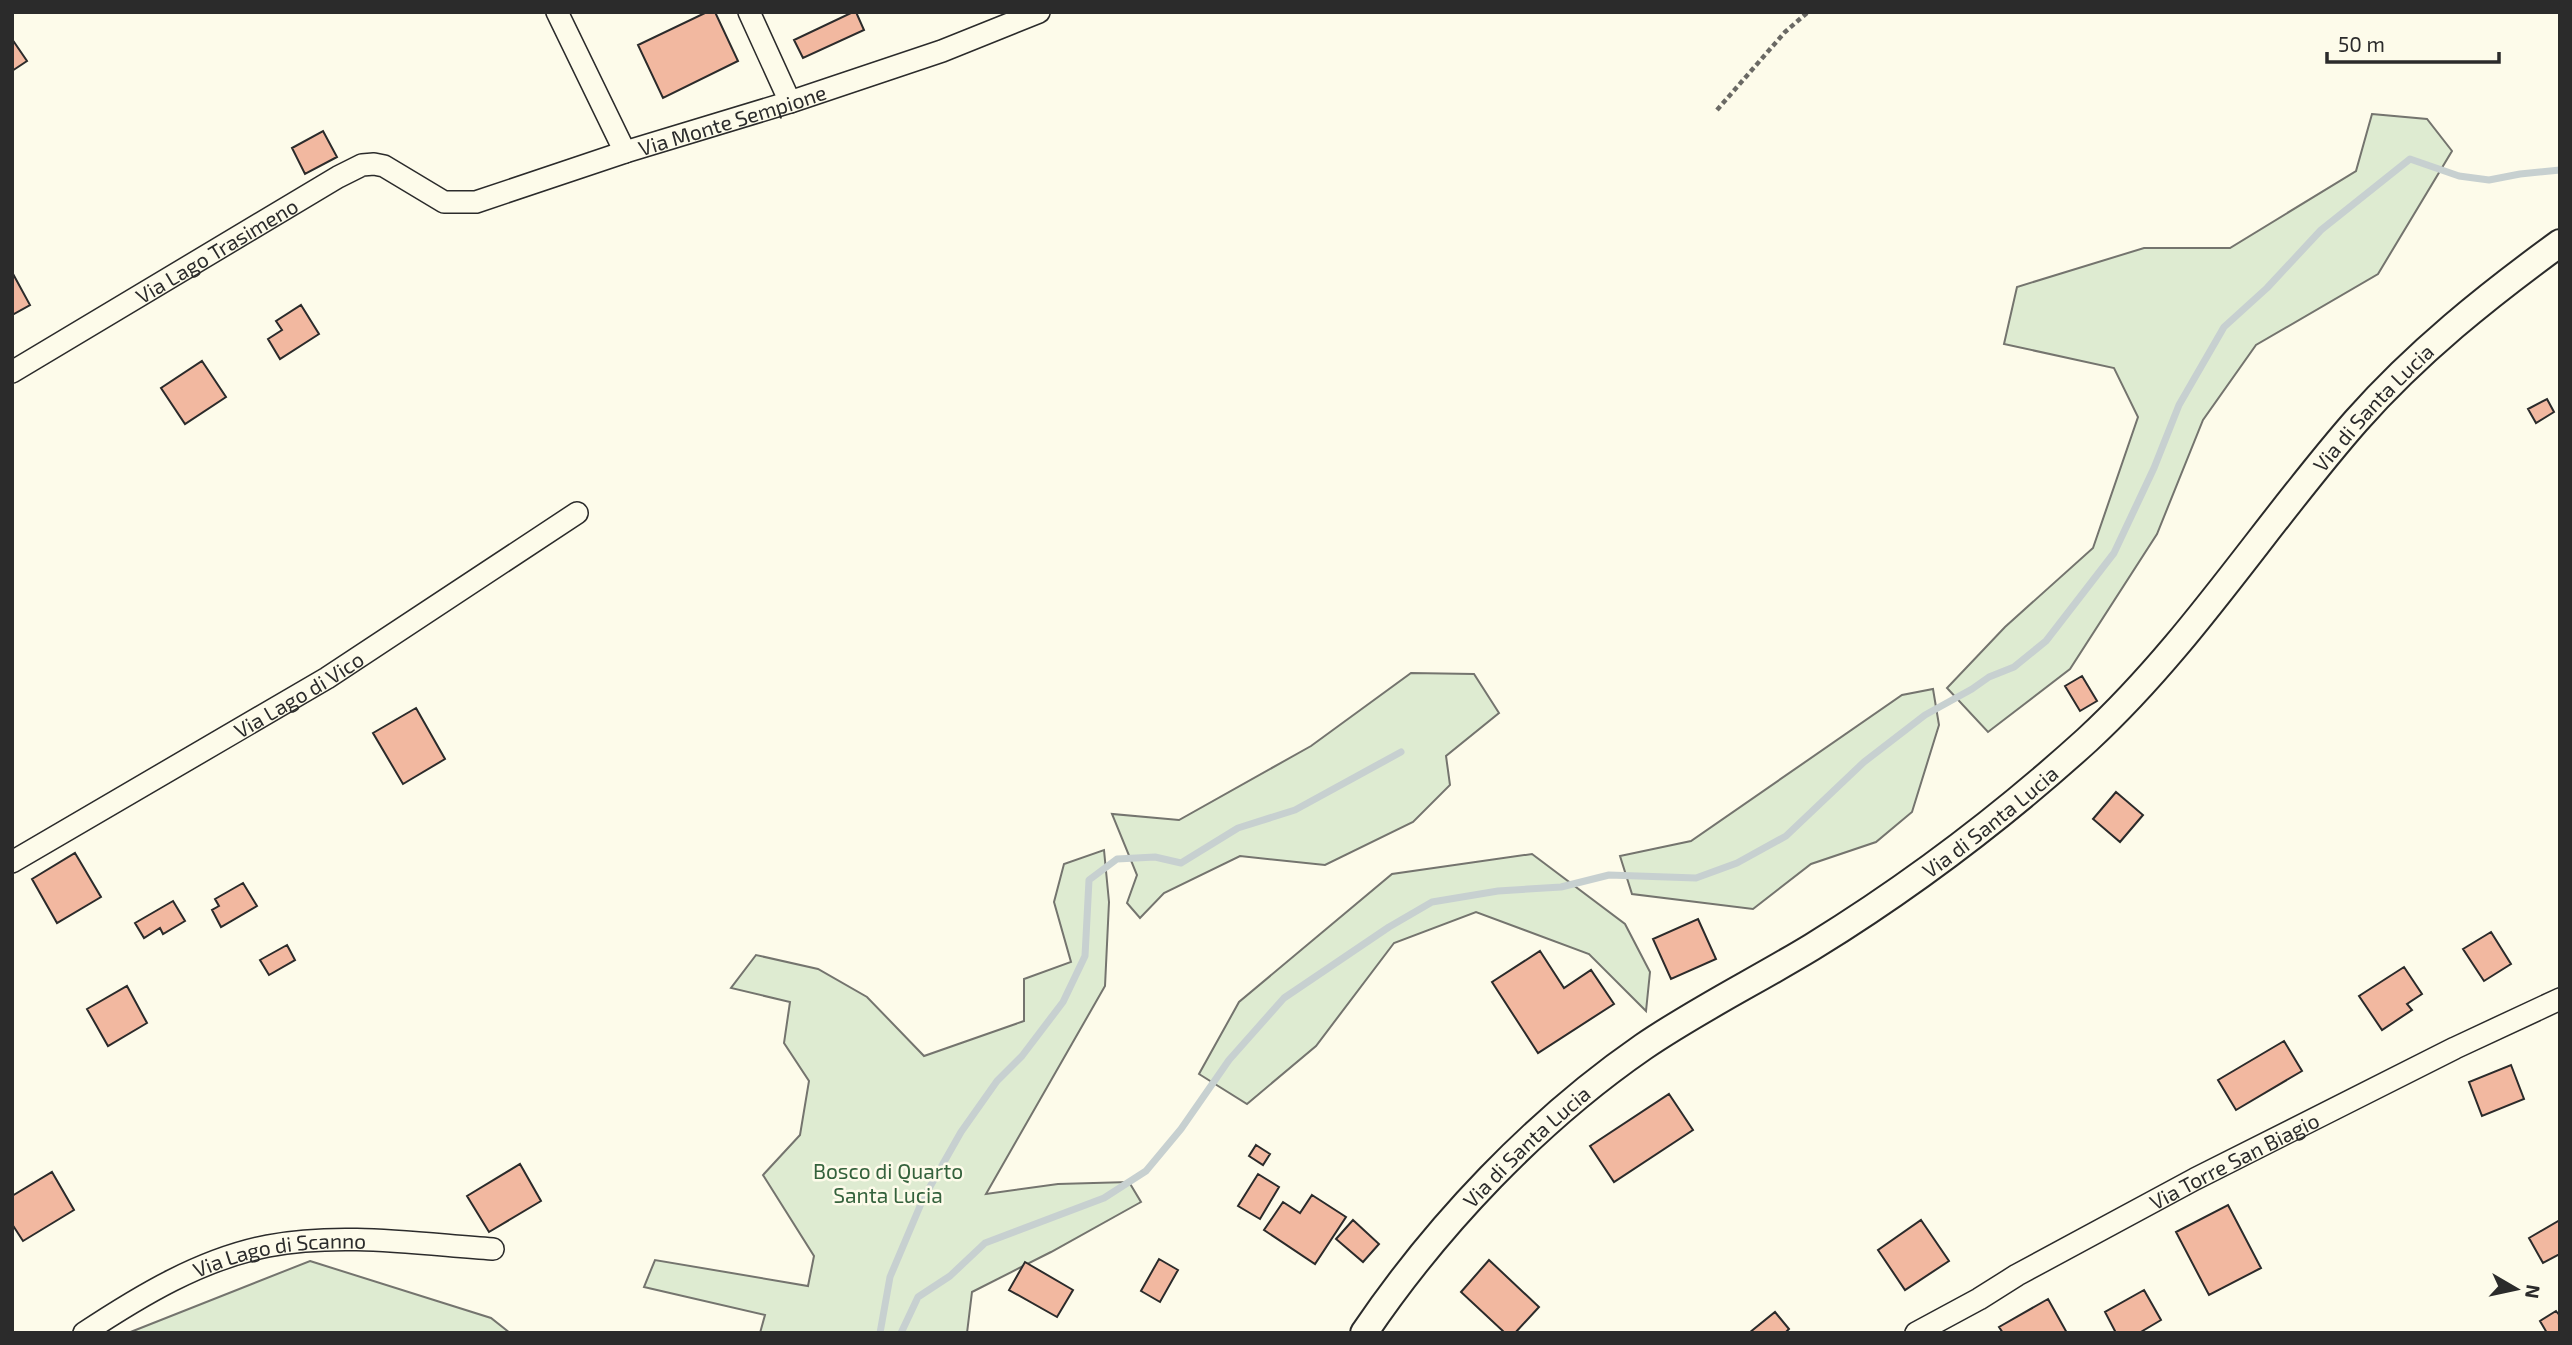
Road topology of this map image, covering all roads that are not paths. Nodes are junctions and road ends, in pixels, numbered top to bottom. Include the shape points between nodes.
1 (557, 12) edge
2 (748, 12) edge
3 (1038, 12) edge
4 (790, 102) junction
5 (625, 152) junction
6 (423, 191) joint
7 (2560, 243) edge
8 (12, 372) edge
9 (577, 513) dead end
10 (12, 862) edge
11 (2560, 999) edge
12 (493, 1249) dead end
13 (84, 1333) edge
14 (1363, 1333) edge
15 (1916, 1333) edge

1 - 5 street
2 - 4 street
3 - 4 street, Via Monte Sempione via 942,51
4 - 5 street, Via Monte Sempione
5 - 6 street, Via Monte Sempione via 476,202 444,202
6 - 8 street, Via Lago Trasimeno via 384,166 362,165
7 - 14 street, Via di Santa Lucia via 2470,313 2376,400 2182,640 2088,738 2004,812 1923,874 1812,947 1662,1034 1595,1083 1465,1206 1407,1272
9 - 10 street, Via Lago di Vico via 327,678
11 - 15 street, Via Torre San Biagio via 2194,1180
12 - 13 street, Via Lago di Scanno via 360,1240 265,1247 175,1279

